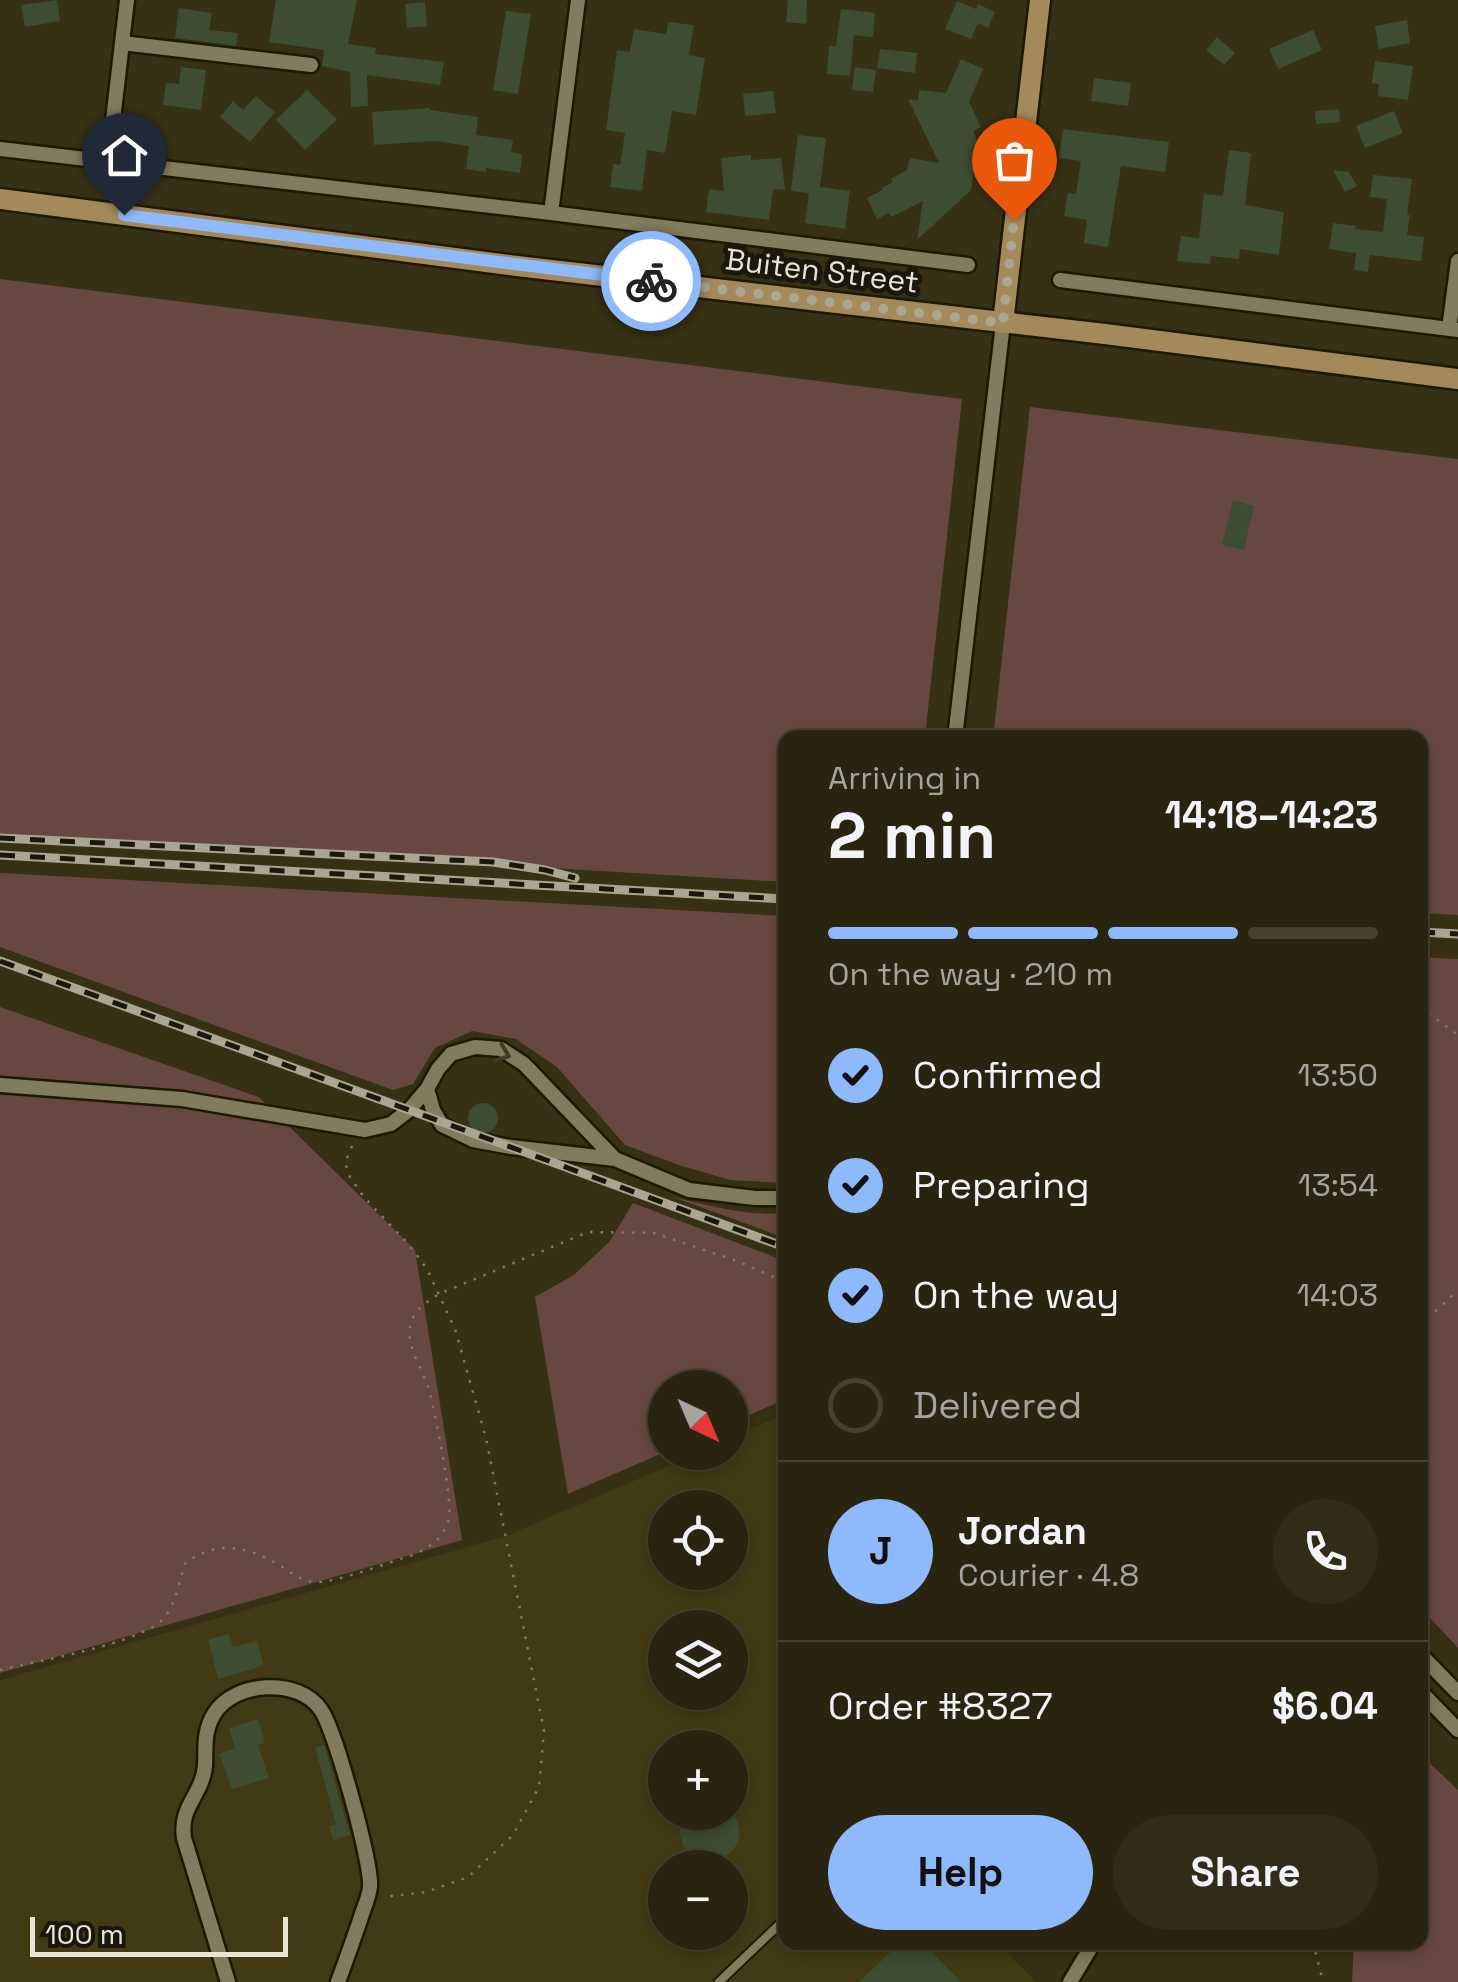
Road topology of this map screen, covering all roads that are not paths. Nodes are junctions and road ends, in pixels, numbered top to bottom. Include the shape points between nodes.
1 (128, 0) edge
2 (578, 0) edge
3 (1040, 0) edge
4 (122, 43) junction
5 (312, 66) dead end
6 (0, 150) edge
7 (108, 163) junction
8 (0, 199) edge
9 (551, 213) junction
10 (1458, 261) edge
11 (968, 265) dead end
12 (1060, 280) dead end
13 (1003, 323) junction
14 (1453, 330) edge
15 (1458, 379) edge
16 (956, 730) edge
17 (0, 1084) edge
18 (427, 1089) junction
19 (615, 1159) junction
20 (778, 1198) edge
21 (1428, 1662) edge
22 (1458, 1693) edge
23 (1428, 1699) edge
24 (1458, 1730) edge
25 (778, 1926) edge
26 (1089, 1950) edge
27 (228, 1982) edge
28 (338, 1982) edge
29 (719, 1982) edge
30 (1070, 1982) edge

1 - 4 street
2 - 9 street
3 - 13 street
4 - 5 street
4 - 7 street
6 - 7 street, Buiten Street
7 - 9 street, Buiten Street
8 - 13 street, Buiten Street
9 - 11 street, Buiten Street
10 - 14 street
12 - 14 street
13 - 15 street, Buiten Street
13 - 16 street
17 - 18 street via 182,1099 366,1130 390,1124
18 - 19 street via 442,1125 473,1140
18 -> 19 street via 451,1054 475,1047 501,1050 524,1064
19 - 20 street via 689,1190
21 - 22 street
23 - 24 street
25 - 29 lane
26 - 30 street
27 - 28 street via 182,1826 184,1813 201,1783 216,1710 255,1689 282,1688 319,1706 330,1728 367,1860 370,1886

